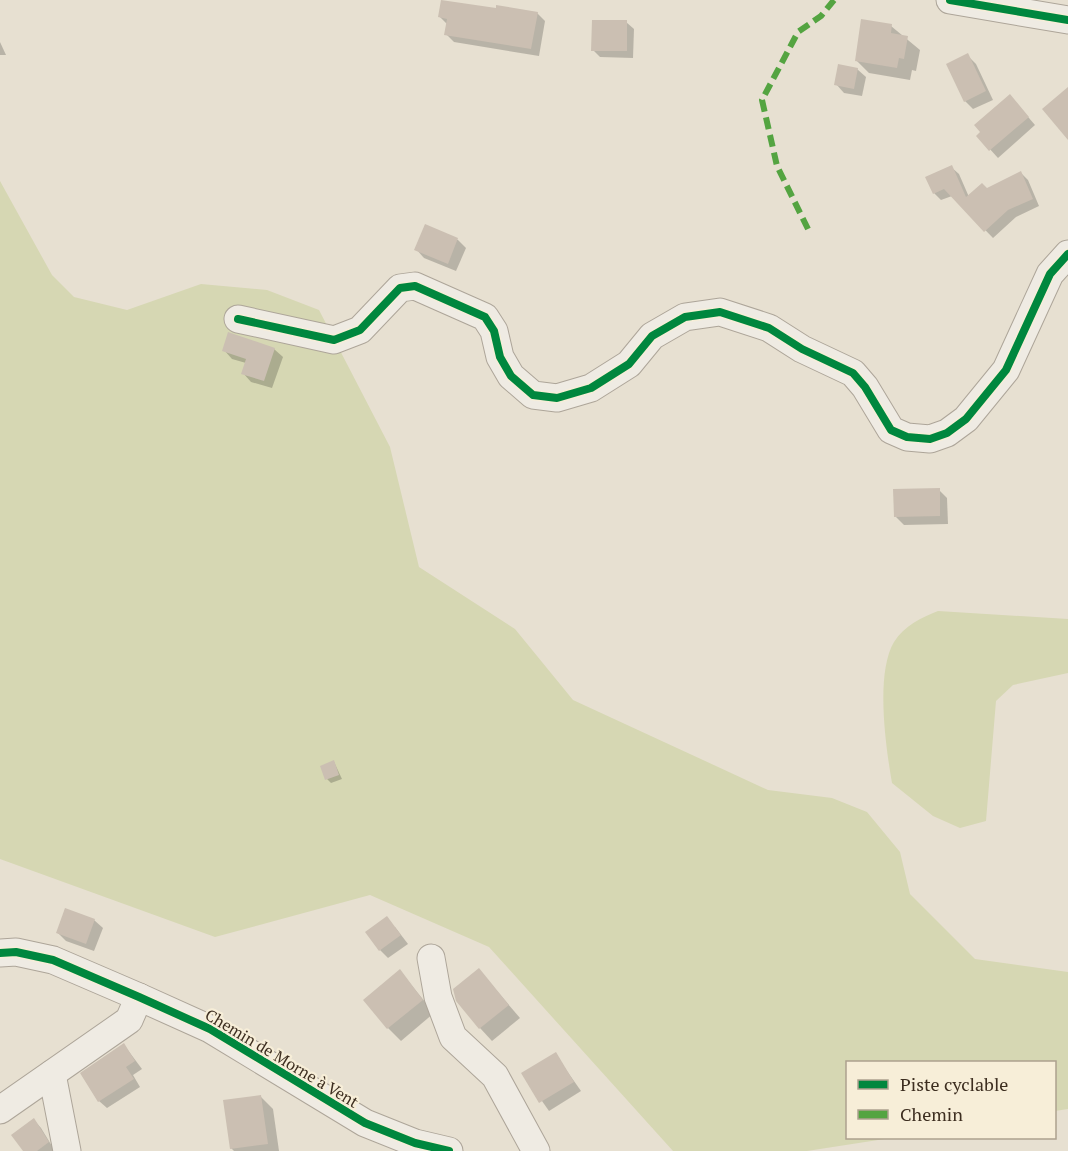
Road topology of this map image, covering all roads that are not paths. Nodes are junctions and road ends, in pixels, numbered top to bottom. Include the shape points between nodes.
1 (950, 0) edge
2 (1068, 20) edge
3 (1068, 254) edge
4 (238, 319) dead end
5 (0, 952) edge
6 (431, 958) dead end
7 (140, 997) junction
8 (52, 1074) junction
9 (0, 1110) edge
10 (68, 1151) edge
11 (449, 1151) edge
12 (536, 1151) edge

1 - 2 street
3 - 4 street via 1050,274 1006,370 966,419 947,433 930,438 907,437 891,430 852,373 769,328 720,312 685,317 652,336 629,364 591,388 557,398 533,395 511,376 485,317 415,286 400,288 360,330 333,340
5 - 7 street, Chemin de Morne à Vent via 53,960
6 - 12 street via 438,997 453,1037 495,1076
7 - 8 street via 129,1020
7 - 11 street, Chemin de Morne à Vent via 210,1029 365,1123 415,1143
8 - 9 street
8 - 10 street

